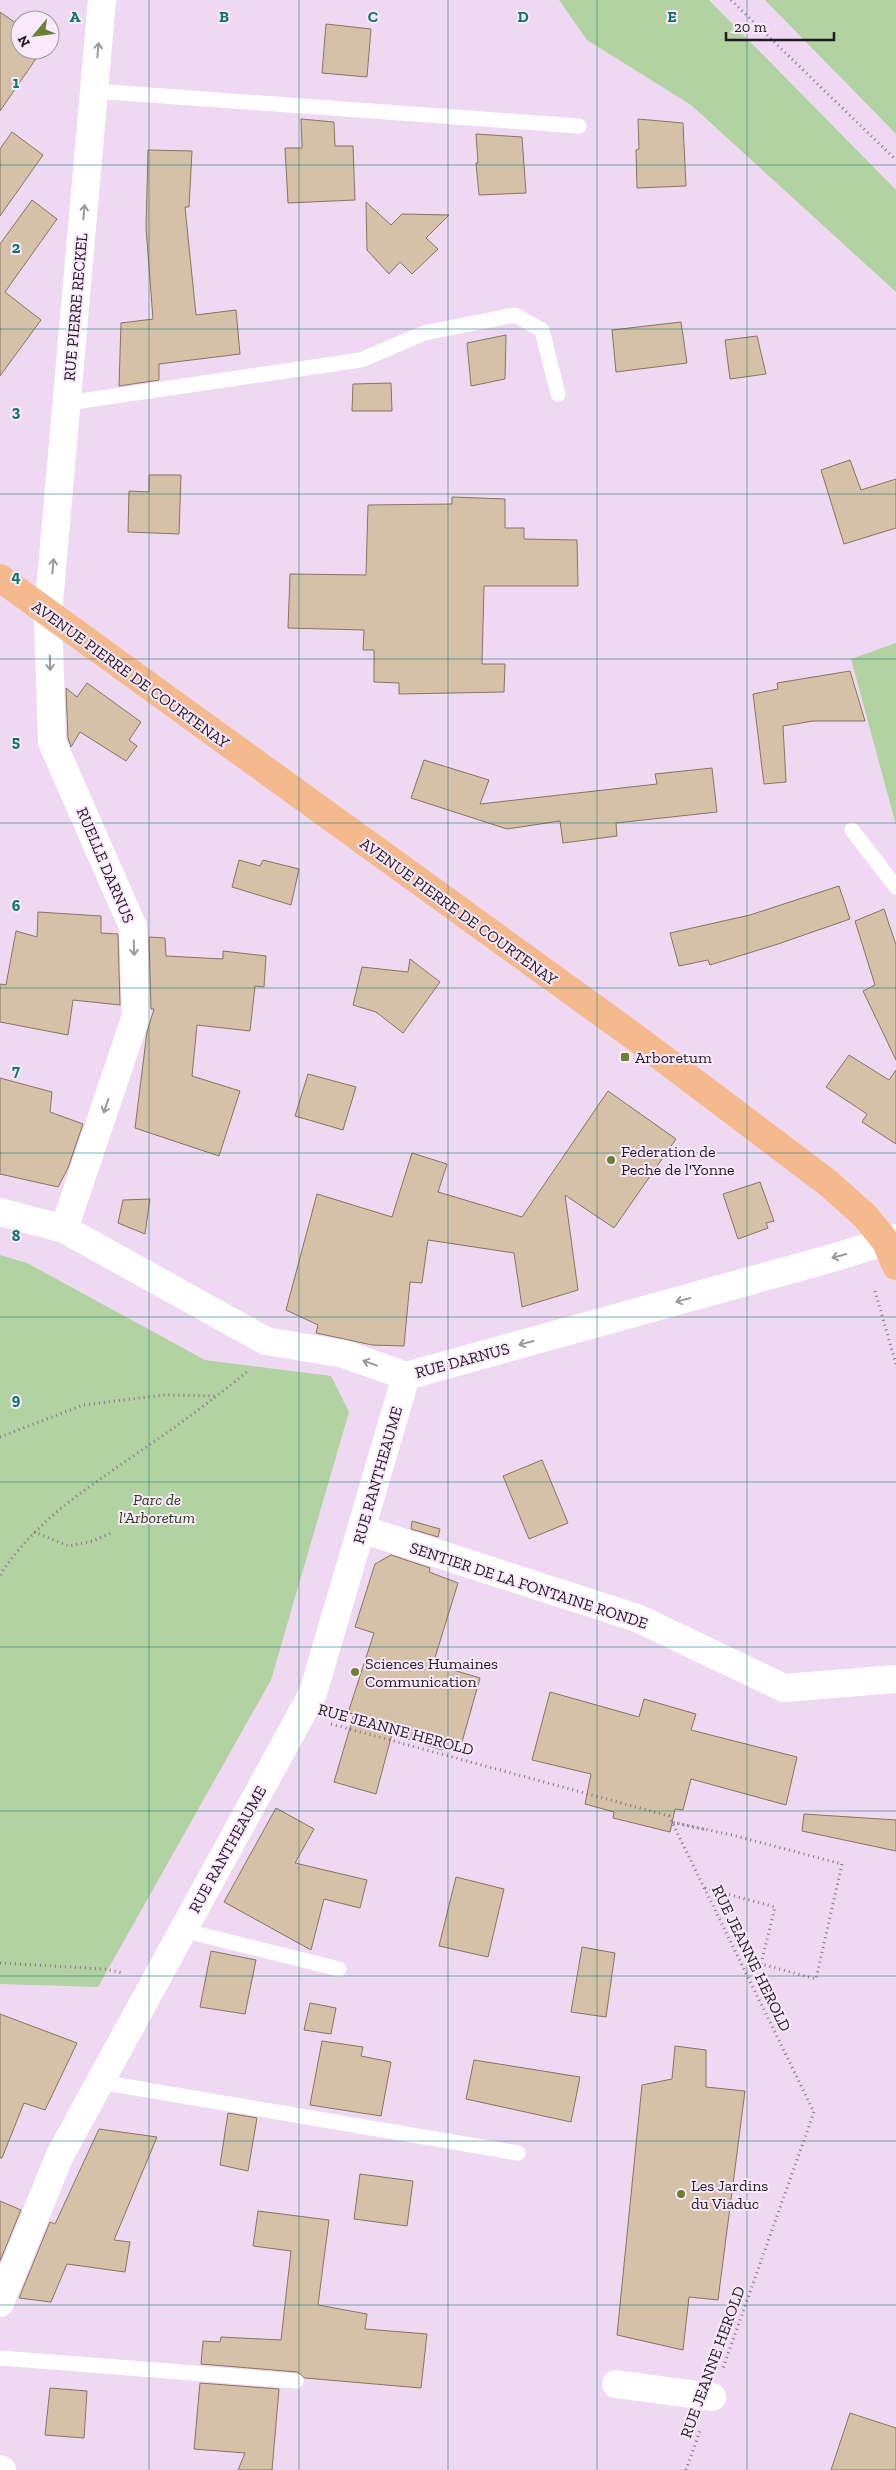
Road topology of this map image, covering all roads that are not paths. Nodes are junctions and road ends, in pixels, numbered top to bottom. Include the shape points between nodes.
1 (102, 0) edge
2 (94, 91) junction
3 (579, 126) dead end
4 (558, 394) dead end
5 (67, 403) junction
6 (0, 578) edge
7 (48, 614) junction
8 (852, 830) dead end
9 (896, 887) edge
10 (0, 1212) edge
11 (64, 1229) junction
12 (893, 1249) edge
13 (406, 1376) junction
14 (361, 1529) junction
15 (896, 1679) edge
16 (182, 1930) junction
17 (339, 1969) dead end
18 (100, 2082) junction
19 (518, 2153) dead end
20 (0, 2303) edge
21 (0, 2358) edge
22 (296, 2381) dead end
23 (616, 2384) dead end
24 (712, 2397) road end

2 -> 1 street, RUE PIERRE RECKEL
2 - 3 lane
5 -> 2 street, RUE PIERRE RECKEL
4 - 5 lane via 542,330 515,315 424,333 361,360
7 -> 5 street, RUE PIERRE RECKEL
6 - 7 main road, AVENUE PIERRE DE COURTENAY
7 -> 11 street, RUELLE DARNUS via 52,742 134,927 136,1016
7 - 12 main road, AVENUE PIERRE DE COURTENAY via 644,1044 828,1183 865,1216
8 - 9 lane
10 - 11 street, RUE DARNUS
13 -> 11 street, RUE DARNUS via 344,1354 266,1341
12 -> 13 street, RUE DARNUS
13 - 14 street, RUE RANTHEAUME
14 - 15 street, SENTIER DE LA FONTAINE RONDE via 637,1618 784,1688
14 - 16 street, RUE RANTHEAUME via 313,1693
16 - 17 lane
16 - 18 street, RUE RANTHEAUME
18 - 19 lane
18 - 20 street, RUE RANTHEAUME via 60,2155
21 - 22 lane
23 - 24 street

